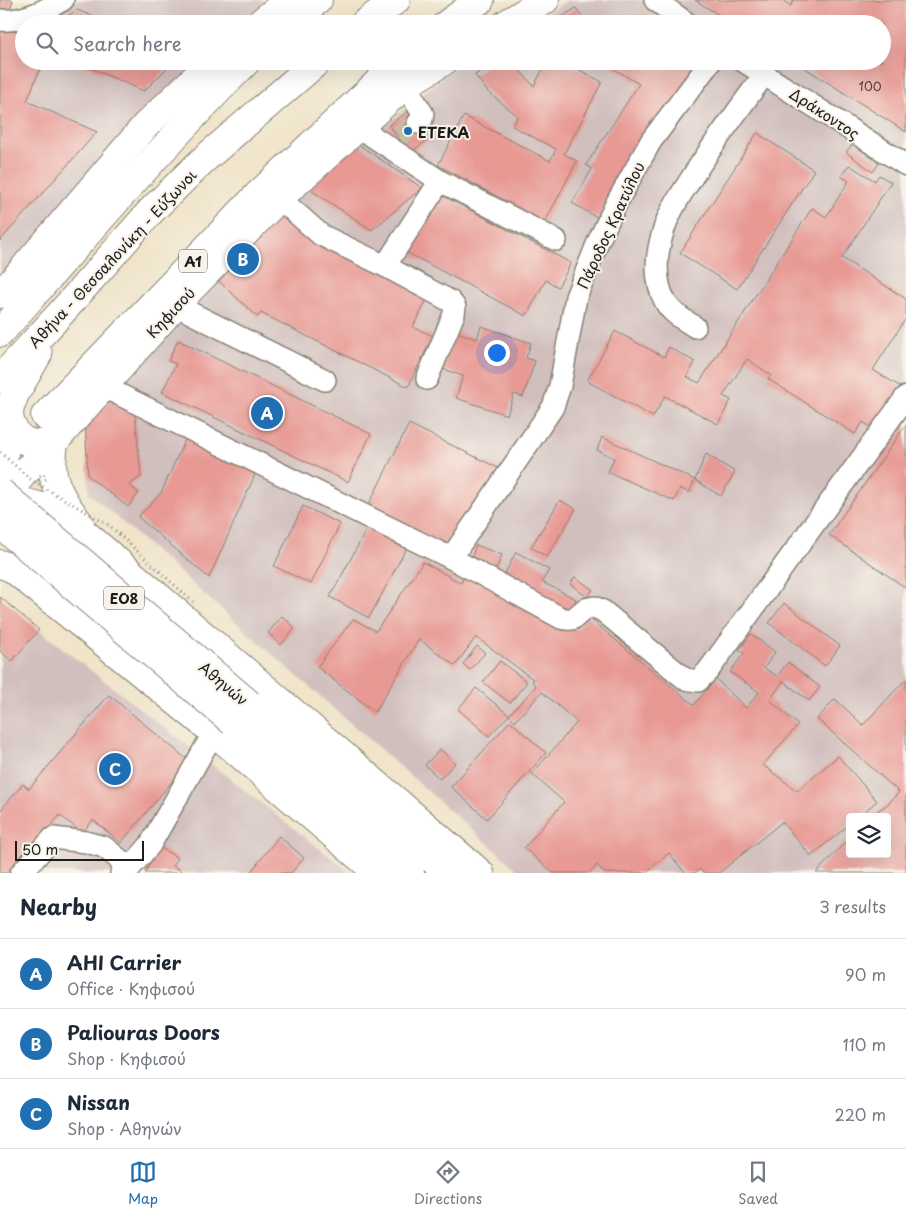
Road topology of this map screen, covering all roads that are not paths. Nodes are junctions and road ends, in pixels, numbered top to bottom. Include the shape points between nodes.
1 (63, 0) edge
2 (289, 0) edge
3 (318, 0) edge
4 (396, 0) edge
5 (479, 0) edge
6 (545, 0) edge
7 (655, 0) edge
8 (14, 13) edge
9 (270, 15) edge
10 (300, 15) edge
11 (376, 15) edge
12 (459, 15) edge
13 (466, 15) edge
14 (521, 15) edge
15 (676, 15) edge
16 (204, 70) edge
17 (237, 70) edge
18 (308, 70) edge
19 (704, 70) edge
20 (758, 70) edge
21 (403, 73) edge
22 (764, 74) junction
23 (418, 123) dead end
24 (357, 126) junction
25 (906, 166) edge
26 (440, 181) junction
27 (279, 198) junction
28 (556, 240) dead end
29 (385, 266) junction
30 (0, 294) edge
31 (175, 305) junction
32 (61, 313) junction
33 (695, 327) dead end
34 (0, 333) edge
35 (0, 379) edge
36 (427, 379) dead end
37 (325, 380) dead end
38 (102, 386) junction
39 (906, 397) edge
40 (44, 416) dead end
41 (9, 417) junction
42 (54, 442) junction
43 (0, 484) edge
44 (0, 492) edge
45 (0, 498) edge
46 (0, 523) edge
47 (86, 533) junction
48 (451, 558) junction
49 (6, 566) edge
50 (232, 719) junction
51 (125, 870) edge
52 (21, 873) edge
53 (378, 873) edge
54 (410, 873) edge
55 (449, 873) edge
56 (480, 873) edge

1 - 8 street via 34,15
2 - 9 main road
3 - 10 main road
4 - 11 main road
5 - 12 main road
5 - 13 main road
6 - 14 main road
7 - 15 street
16 - 30 main road via 146,125
17 - 34 main road
18 - 32 main road, Αθήνα - Θεσσαλονίκη - Εύζωνοι via 201,162 151,211
19 - 48 street, Πάροδος Κρατύλου via 651,141 598,242 576,297 560,386 553,407
20 - 22 street, Δράκοντος
21 - 23 street via 422,114
21 - 24 main road, Κηφισού
21 - 40 main road, Α1 via 259,194
22 - 25 street, Δράκοντος
22 - 33 street via 707,154 664,227 656,268 660,290 666,305
24 - 26 street via 391,140
24 - 27 main road, Κηφισού
26 - 28 street
26 - 29 street
27 - 29 street via 321,235
27 - 31 main road, Κηφισού
29 - 36 street via 450,301 454,307
31 - 37 street
31 - 38 main road, Κηφισού
32 - 35 main road, Αθήνα - Θεσσαλονίκη - Εύζωνοι
32 - 41 main road via 15,394
38 - 42 main road, Κηφισού
38 - 48 street
39 - 48 street via 698,681 685,679 603,611 594,607 577,618 561,618
41 - 42 main road via 11,427 24,441 34,444
41 - 43 main road
42 - 45 main road, Κηφισού
42 - 47 main road via 52,467 56,485
44 - 50 main road, Αθηνών / ΕΟ8, bridge
45 - 47 main road via 55,511
46 - 49 main road
46 - 50 main road, Αθηνών / ΕΟ8, bridge
47 - 56 main road
49 - 50 main road
50 - 51 street via 150,845
50 - 53 main road
50 - 54 main road, Αθηνών / ΕΟ8
50 - 55 main road, Αθηνών / ΕΟ8
51 - 52 street via 104,847 53,838

